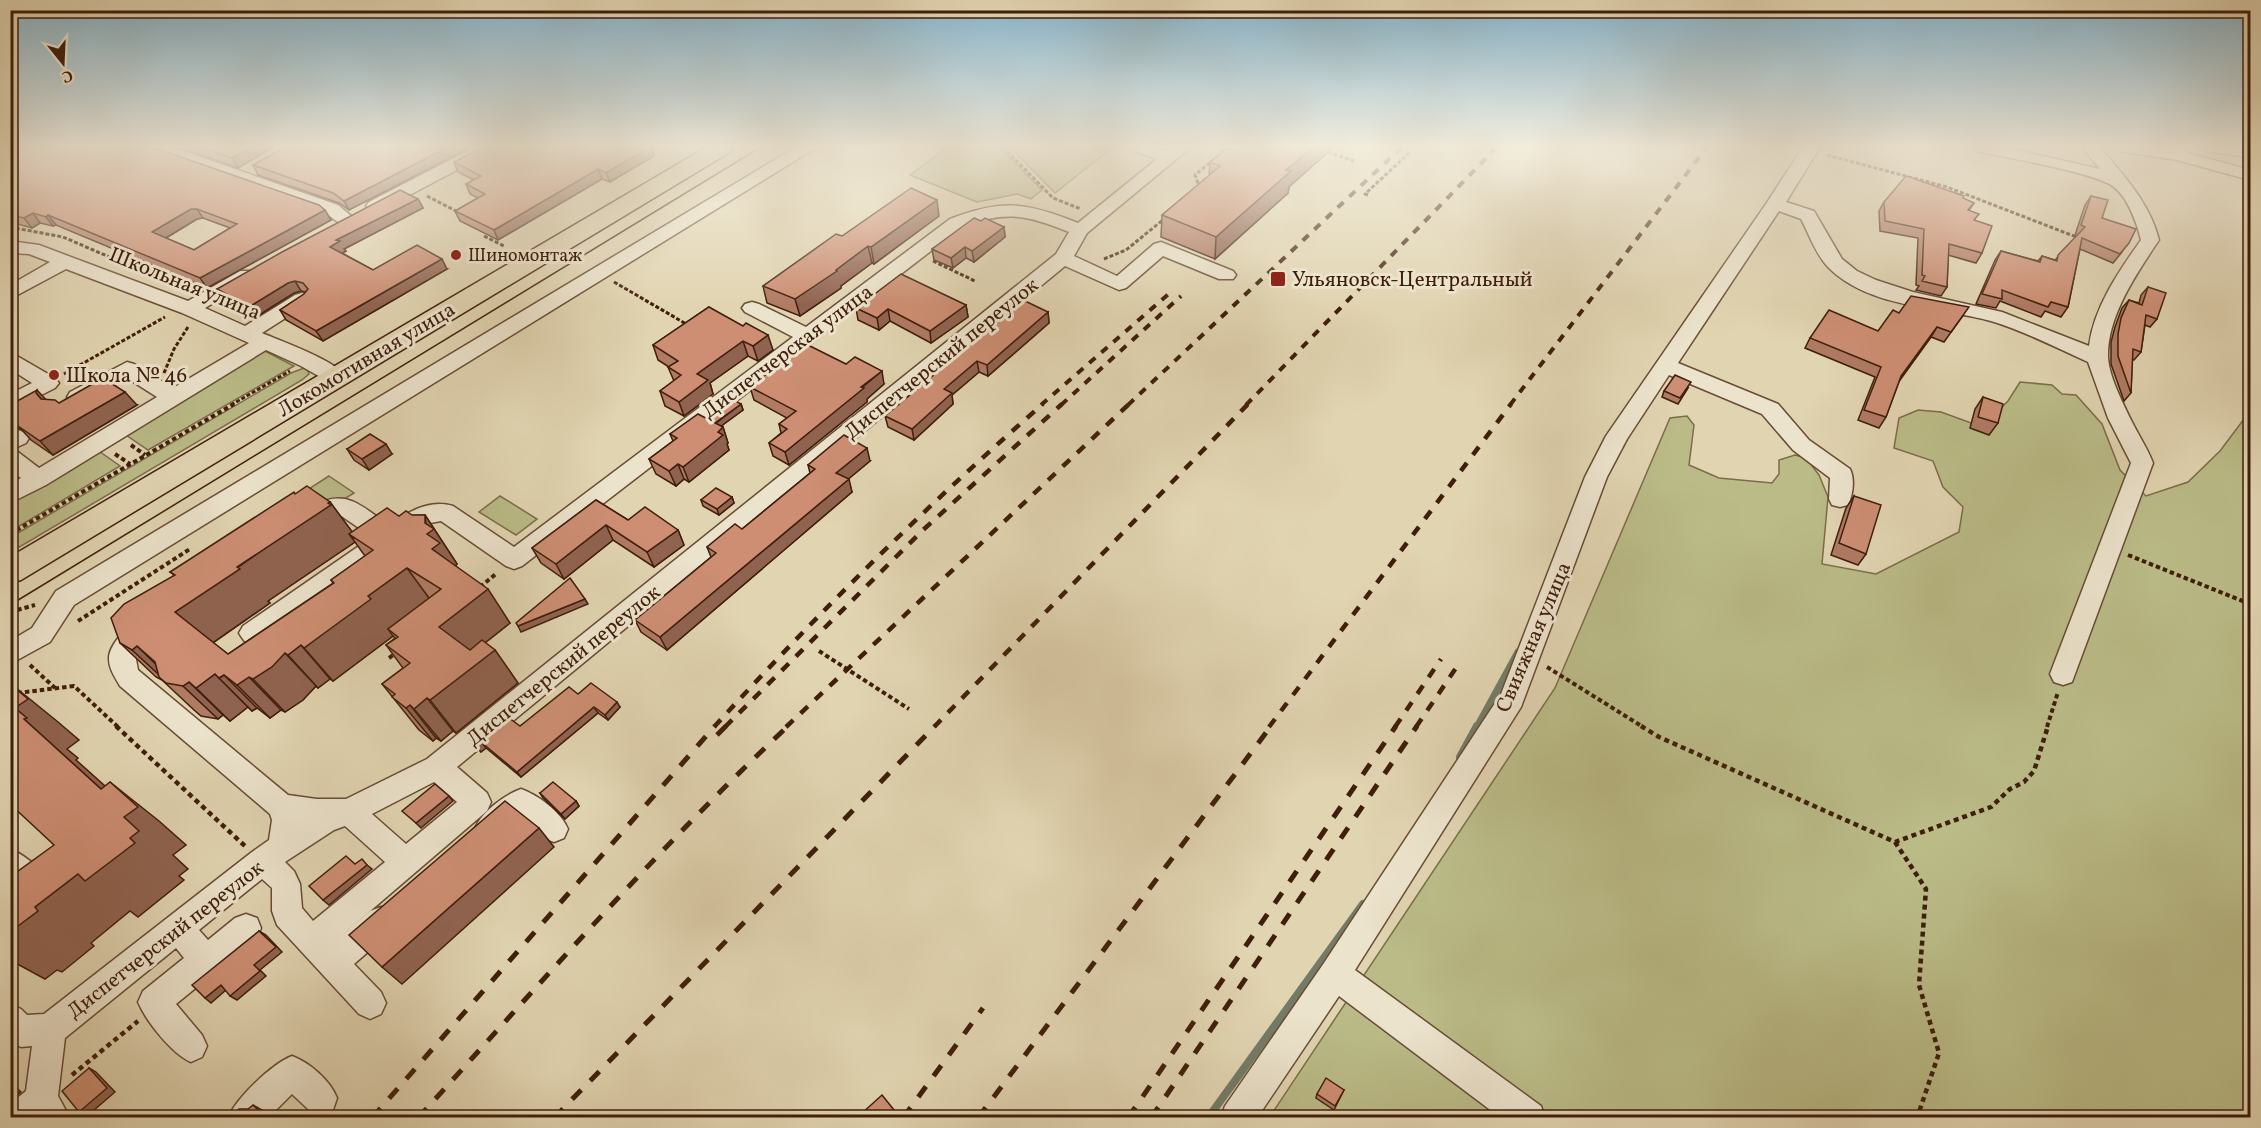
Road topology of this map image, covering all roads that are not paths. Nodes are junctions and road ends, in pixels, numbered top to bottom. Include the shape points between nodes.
1 (307, 200) edge
2 (386, 200) edge
3 (634, 200) edge
4 (721, 200) edge
5 (1117, 200) edge
6 (1778, 200) edge
7 (2130, 200) edge
8 (1775, 204) junction
9 (347, 220) junction
10 (328, 230) edge
11 (1080, 230) junction
12 (10, 247) edge
13 (1064, 258) junction
14 (66, 261) junction
15 (262, 266) edge
16 (1226, 275) dead end
17 (10, 293) edge
18 (302, 299) edge
19 (752, 308) dead end
20 (183, 315) junction
21 (807, 336) junction
22 (256, 338) junction
23 (2098, 358) junction
24 (10, 359) edge
25 (1664, 365) junction
26 (336, 378) junction
27 (166, 393) junction
28 (10, 404) edge
29 (62, 406) edge
30 (13, 447) edge
31 (38, 479) junction
32 (10, 495) edge
33 (1840, 499) dead end
34 (286, 535) edge
35 (389, 537) junction
36 (10, 572) edge
37 (168, 614) edge
38 (298, 642) edge
39 (16, 656) edge
40 (2063, 674) road end
41 (437, 767) junction
42 (281, 806) junction
43 (349, 812) junction
44 (554, 829) dead end
45 (467, 847) edge
46 (272, 854) junction
47 (10, 862) edge
48 (406, 862) junction
49 (404, 901) edge
50 (10, 916) edge
51 (178, 928) junction
52 (246, 928) dead end
53 (313, 940) junction
54 (206, 960) junction
55 (333, 962) junction
56 (1335, 974) junction
57 (370, 1003) dead end
58 (10, 1020) edge
59 (50, 1030) junction
60 (191, 1046) dead end
61 (321, 1098) dead end
62 (38, 1112) edge
63 (244, 1118) edge
64 (1237, 1118) edge
65 (1529, 1118) edge

1 - 9 street via 332,209
2 - 9 street
3 - 26 main road, Локомотивная улица
4 - 39 street via 65,598 41,634
5 - 11 street
6 - 8 street, Свияжная улица
7 - 23 street via 2148,228 2150,240 2126,273 2105,323
8 - 23 street via 1808,215 1836,264 1880,289 1998,317
8 - 25 street, Свияжная улица
9 - 10 street
11 - 13 street, Диспетчерский переулок
11 - 21 street, Диспетчерская улица via 1038,213 999,208 977,214 956,223
12 - 14 street, Школьная улица via 32,249
13 - 16 street via 1119,284 1161,248
13 - 41 street, Диспетчерский переулок
14 - 17 street
14 - 20 street, Школьная улица
15 - 20 street
18 - 22 street
19 - 21 street
20 - 22 street, Школьная улица
21 - 35 street, Диспетчерская улица via 514,560 445,512 419,516
22 - 26 street, Школьная улица
22 - 27 street
23 - 40 street via 2119,417 2142,463
24 - 28 street via 48,383
25 - 33 street via 1770,409 1801,445 1842,475
25 - 56 street, Свияжная улица via 1617,436 1596,477 1512,699
26 - 36 main road, Локомотивная улица
27 - 29 street via 127,369
27 - 31 street
30 - 31 street
31 - 32 street
34 - 35 street via 326,509 344,506
35 - 38 street via 351,577 252,633 280,655
37 - 42 street via 129,642 120,656 122,667 129,678
41 - 43 street, Диспетчерский переулок
41 - 48 street via 477,802
42 - 43 street
42 - 46 street via 286,819
43 - 46 street, Диспетчерский переулок via 324,822
43 - 48 street
44 - 45 street via 521,801
46 - 51 street, Диспетчерский переулок
46 - 53 street via 284,881 288,915
47 - 50 street via 42,893
48 - 53 street
49 - 55 street
51 - 54 street
51 - 59 street, Диспетчерский переулок
52 - 54 street
53 - 55 street
54 - 60 street via 154,1002
55 - 57 street
56 - 64 street, Свияжная улица
56 - 65 street
58 - 59 street, Диспетчерский переулок via 21,1031
59 - 62 street
61 - 63 street via 291,1072

